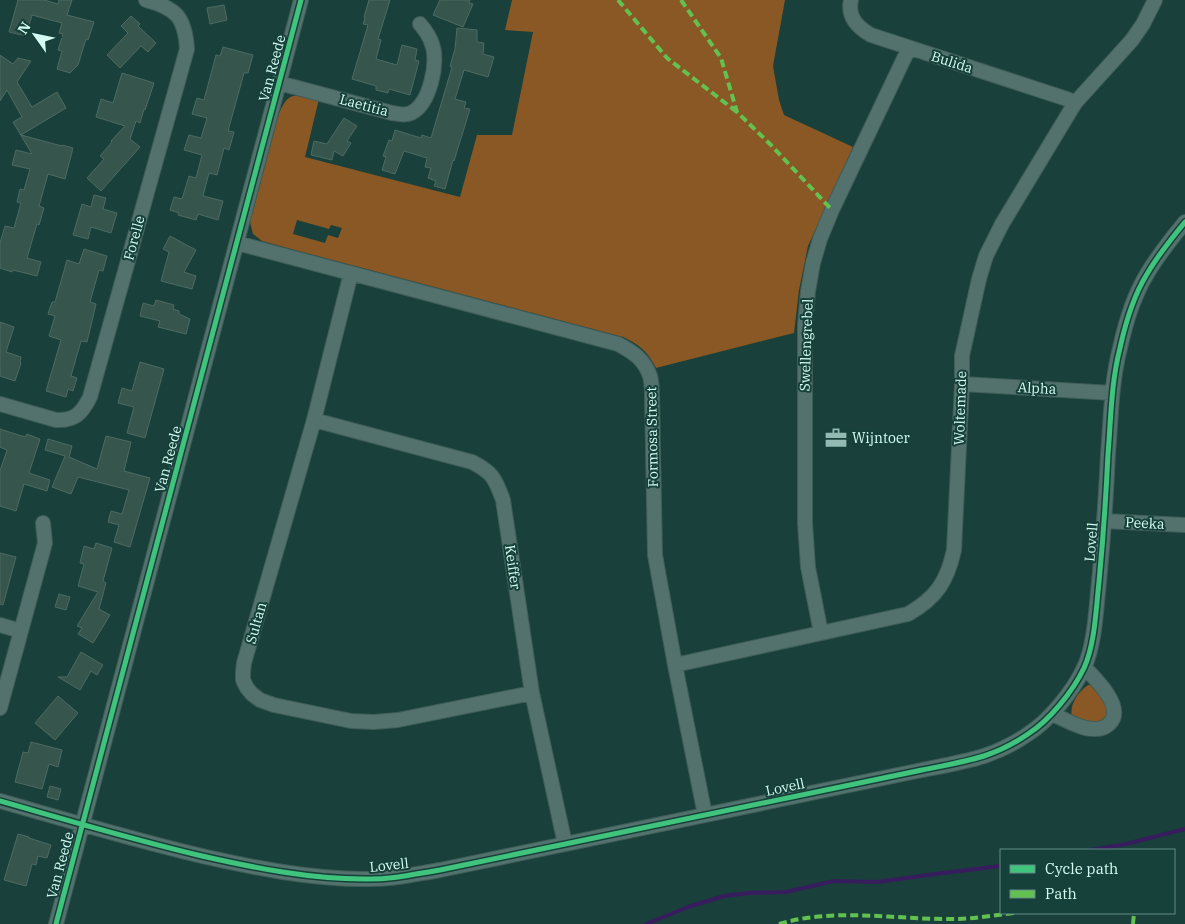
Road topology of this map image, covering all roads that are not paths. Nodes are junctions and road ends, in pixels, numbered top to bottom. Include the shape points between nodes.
1 (146, 0) edge
2 (301, 0) edge
3 (851, 0) edge
4 (1155, 0) edge
5 (420, 24) dead end
6 (910, 48) junction
7 (279, 83) junction
8 (1075, 103) junction
9 (1185, 222) edge
10 (236, 243) junction
11 (352, 274) junction
12 (962, 384) junction
13 (1112, 393) junction
14 (0, 404) edge
15 (314, 420) junction
16 (1104, 521) junction
17 (43, 523) dead end
18 (1185, 525) edge
19 (0, 625) edge
20 (21, 631) junction
21 (821, 633) junction
22 (675, 665) junction
23 (1084, 667) junction
24 (532, 693) junction
25 (0, 708) edge
26 (1052, 714) junction
27 (0, 801) edge
28 (705, 815) junction
29 (83, 824) junction
30 (565, 844) junction
31 (56, 924) edge

1 - 14 street, Forelle via 175,13 182,22 186,49 90,397 80,413 64,420
2 - 7 street, Van Reede
3 - 6 street, Bulida via 851,16 862,30
4 - 8 street, Woltemade via 1138,32
5 - 7 street, Laetitia via 433,45 434,73 425,97 409,114 392,113
6 - 8 street, Bulida
6 - 21 street, Swellengrebel via 832,210 820,239 808,291 805,325 805,523 808,567
7 - 10 street, Van Reede
8 - 12 street, Woltemade via 986,256 963,347
9 - 13 street, Lovell via 1145,276 1119,349
10 - 11 street, Formosa Street
10 - 29 street, Van Reede
11 - 15 street, Sultan
11 - 22 street, Formosa Street via 618,344 633,352 644,364 650,377 652,397 655,555
12 - 13 street, Alpha
12 - 21 street, Woltemade via 954,550 947,576 924,605 908,614
13 - 16 street, Lovell
15 - 24 street, Keiffer via 472,462 490,473 503,500
15 - 24 street, Sultan via 244,663 243,680 247,688 260,700 274,705 374,722
16 - 18 street, Peeka
16 - 23 street, Lovell via 1093,634
17 - 20 street via 45,543
19 - 20 street
20 - 25 street
21 - 22 street, Woltemade
22 - 28 street, Formosa Street
23 - 26 street, Lovell
23 - 26 street via 1112,701 1112,720 1095,729
24 - 30 street, Keiffer
26 - 28 street, Lovell via 1030,734 984,756
27 - 29 street, Lovell
28 - 30 street, Lovell
29 - 30 street, Lovell via 237,864 295,874 365,880 440,870
29 - 31 street, Van Reede

